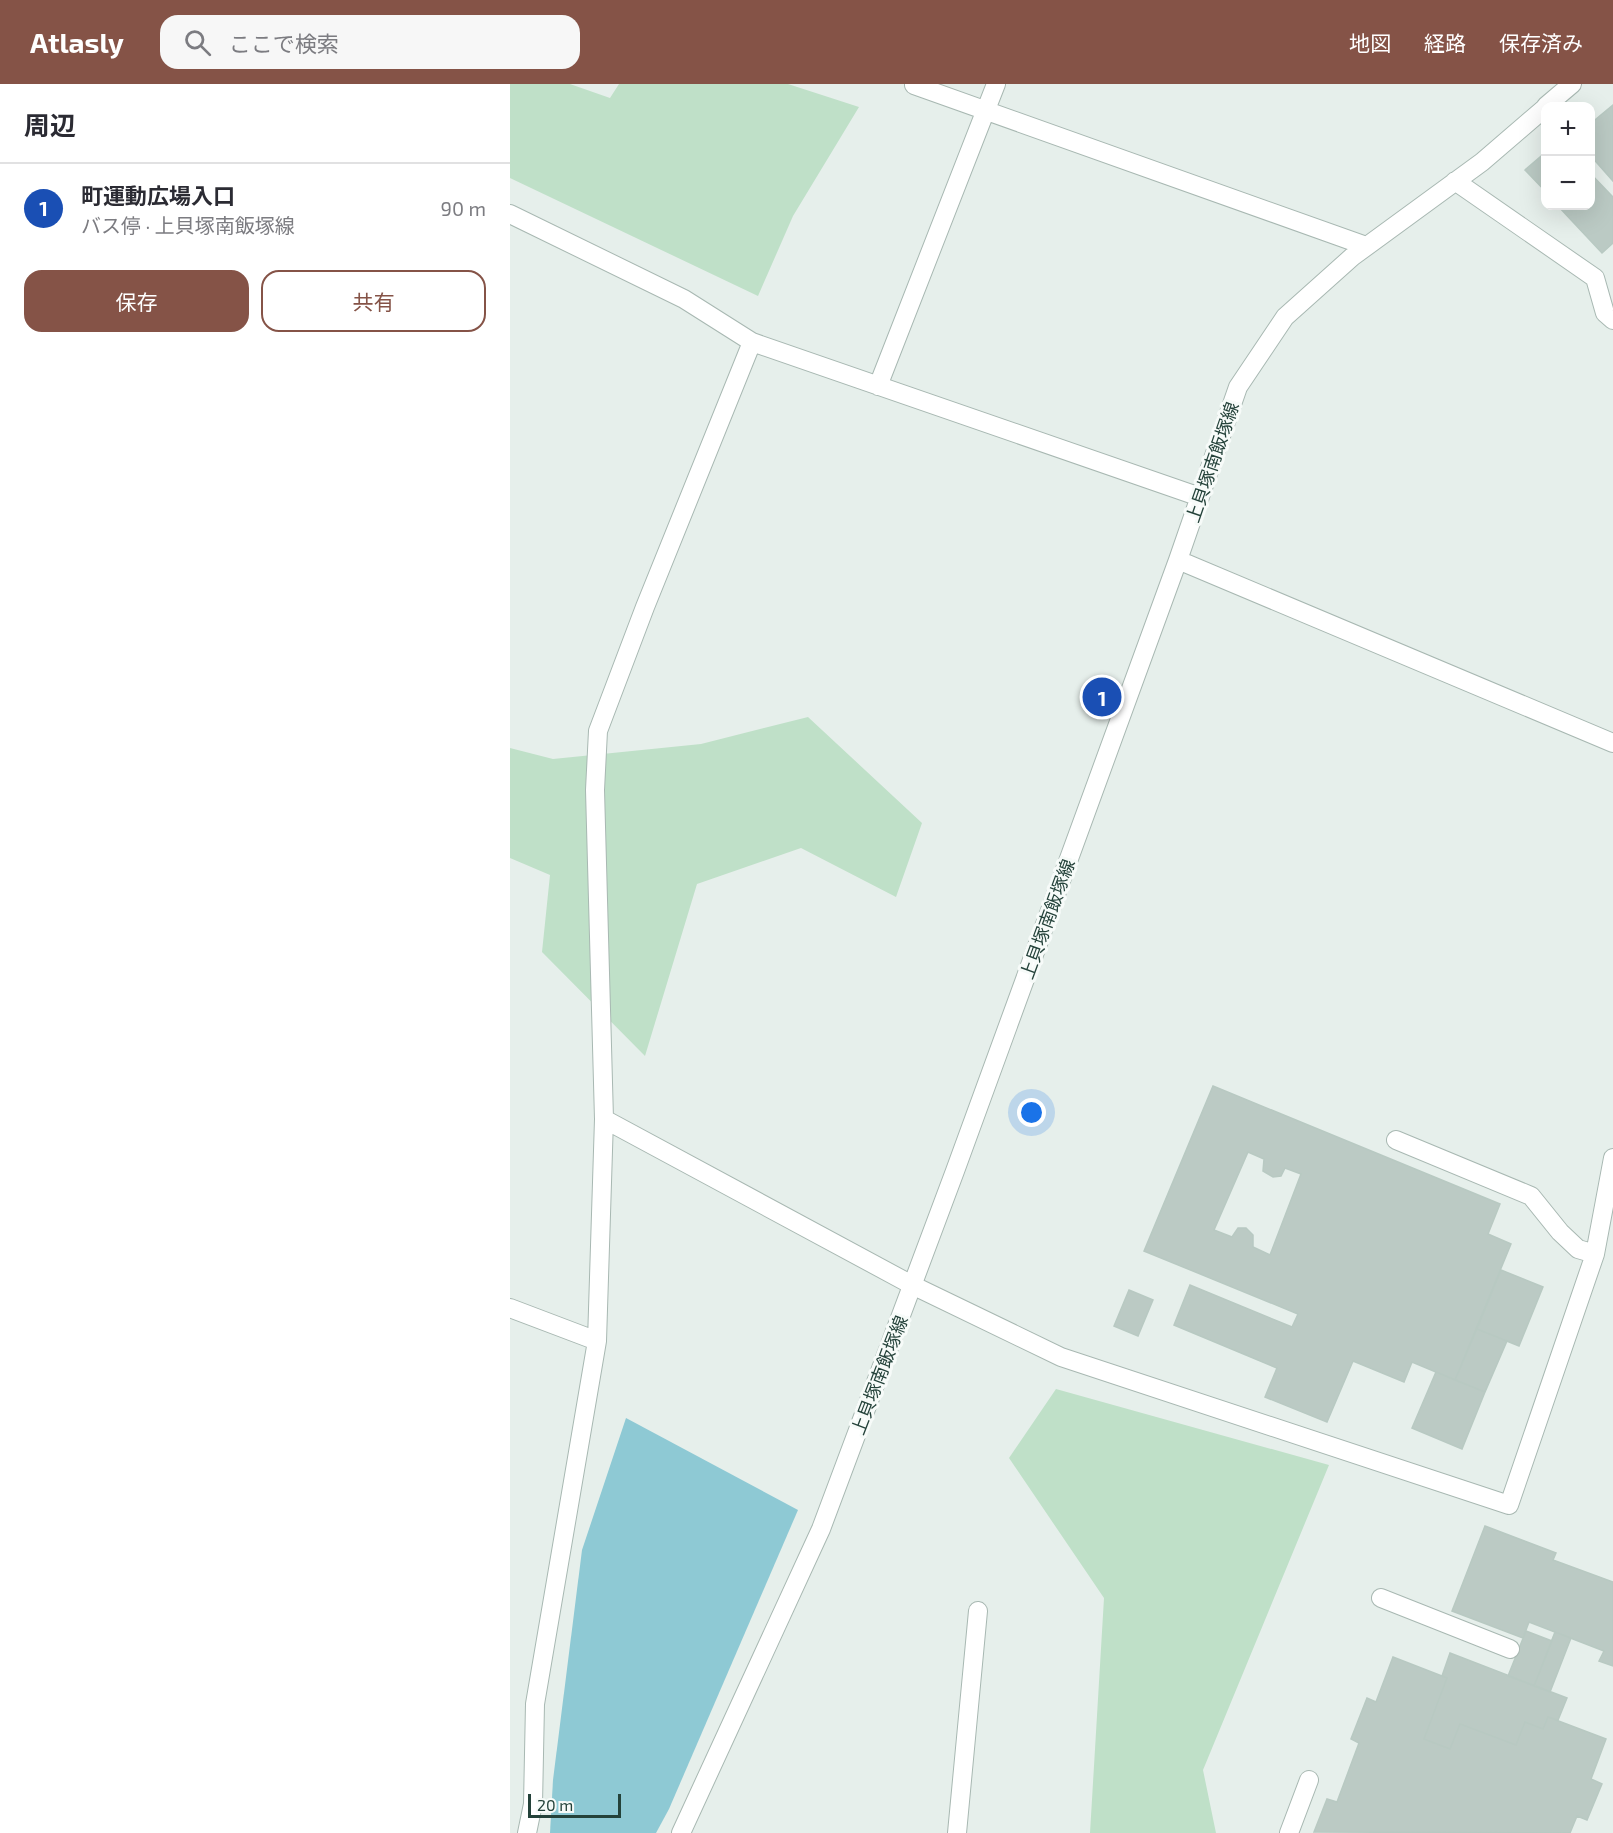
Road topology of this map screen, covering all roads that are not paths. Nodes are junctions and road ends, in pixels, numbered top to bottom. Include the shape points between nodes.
1 (996, 84) edge
2 (1572, 84) edge
3 (914, 85) edge
4 (1552, 102) edge
5 (986, 111) junction
6 (1541, 111) edge
7 (1455, 181) junction
8 (510, 214) edge
9 (1366, 246) junction
10 (1613, 320) edge
11 (752, 342) junction
12 (878, 386) junction
13 (1200, 497) junction
14 (1178, 560) junction
15 (1613, 743) edge
16 (604, 1119) junction
17 (1396, 1140) dead end
18 (1613, 1158) edge
19 (1595, 1254) junction
20 (912, 1285) junction
21 (510, 1308) edge
22 (597, 1341) junction
23 (1381, 1598) dead end
24 (978, 1611) dead end
25 (1510, 1649) dead end
26 (1309, 1780) dead end
27 (510, 1826) edge
28 (527, 1833) edge
29 (681, 1833) edge
30 (957, 1833) edge
31 (1289, 1833) edge

1 - 5 street
2 - 4 street, 上貝塚南飯塚線
3 - 5 street
5 - 9 street
5 - 12 street
6 - 7 street, 上貝塚南飯塚線
7 - 9 street, 上貝塚南飯塚線
7 - 10 street via 1595,278 1605,314
8 - 11 street via 684,300
9 - 13 street, 上貝塚南飯塚線 via 1285,317 1238,387
11 - 12 street
11 - 16 street via 597,731 595,790
12 - 13 street
13 - 14 street, 上貝塚南飯塚線
14 - 15 street
14 - 20 street, 上貝塚南飯塚線
16 - 20 street
16 - 22 street
17 - 19 street via 1531,1196 1578,1250
18 - 19 street
19 - 20 street via 1509,1504 1061,1357
20 - 29 street, 上貝塚南飯塚線 via 821,1529
21 - 22 street
22 - 28 street via 535,1704 533,1804
23 - 25 street
24 - 30 street
26 - 31 street
27 - 28 street

